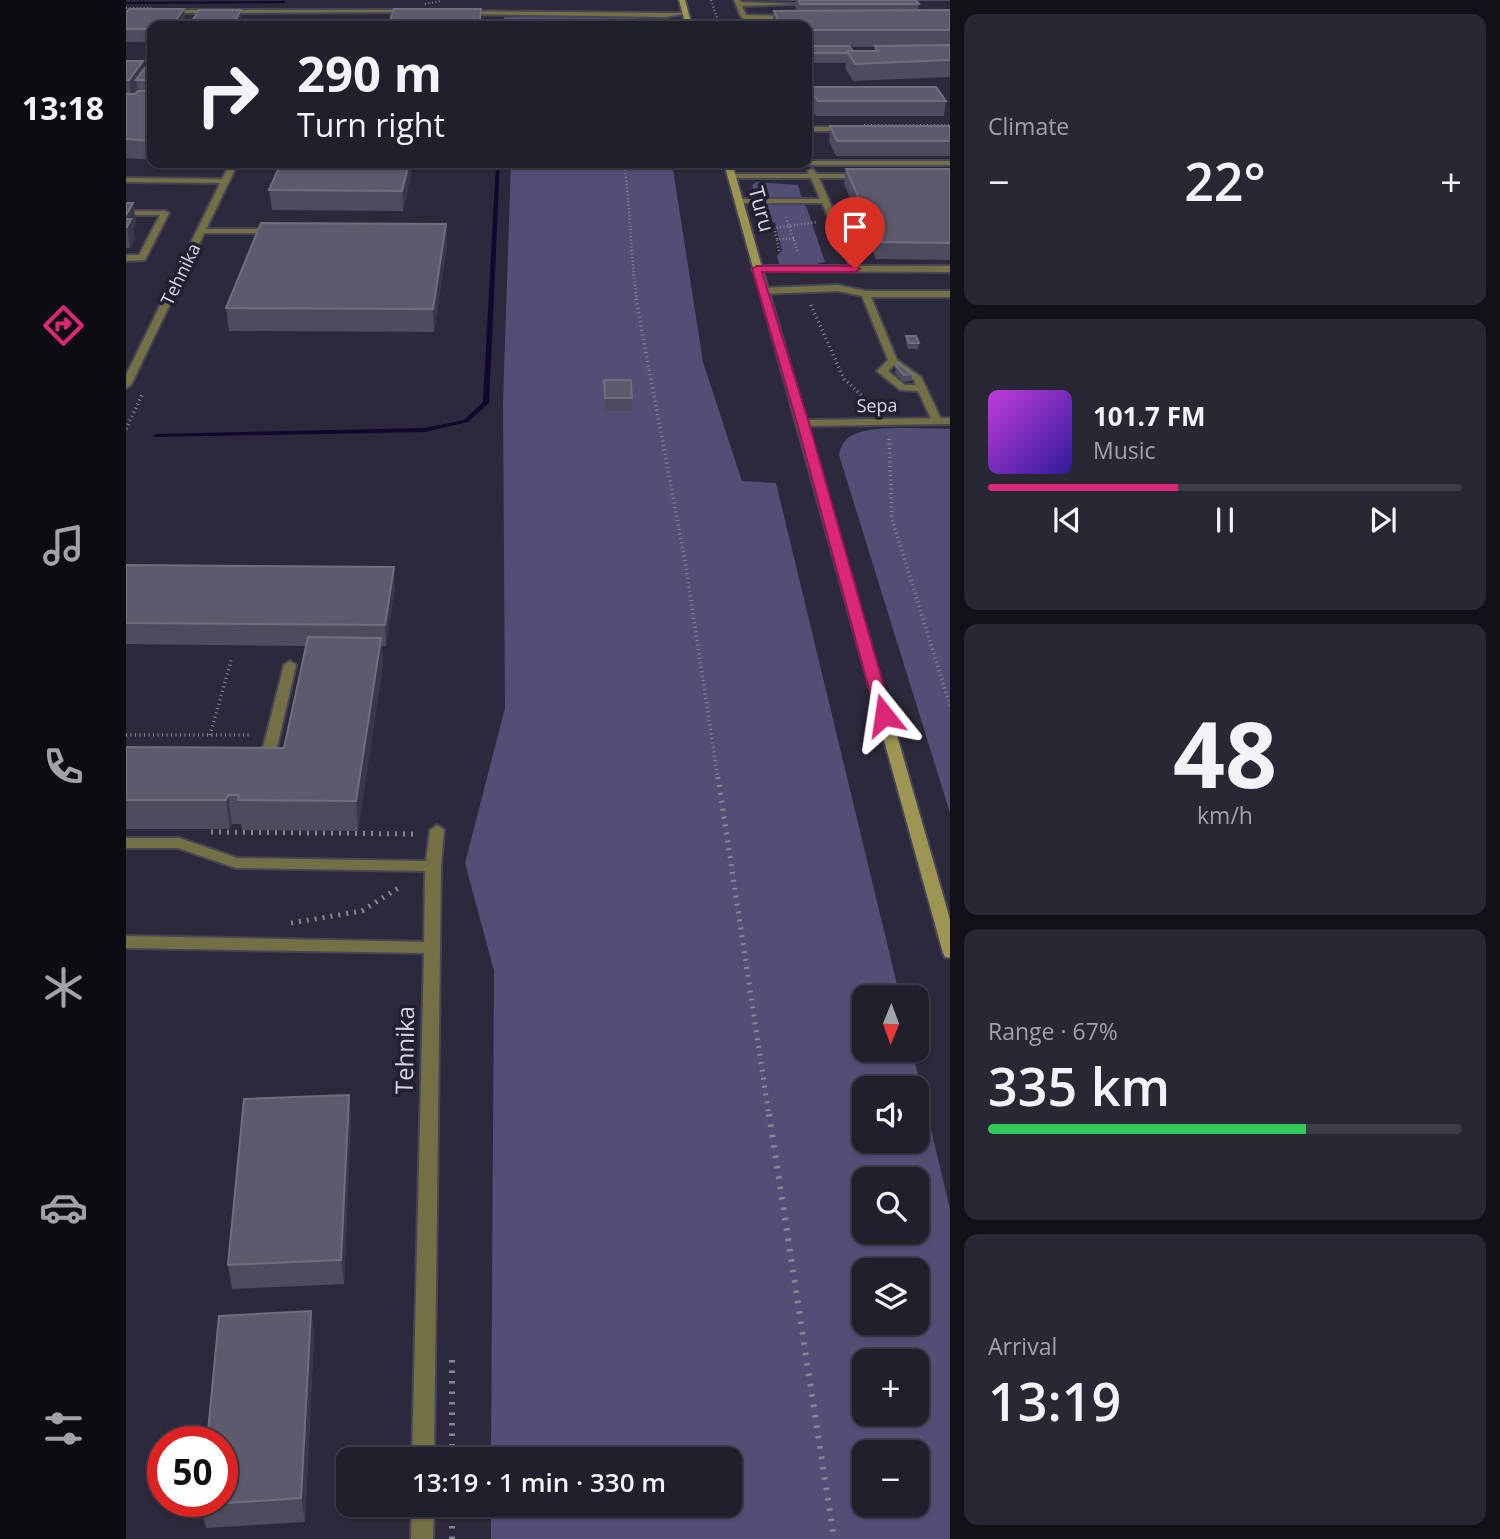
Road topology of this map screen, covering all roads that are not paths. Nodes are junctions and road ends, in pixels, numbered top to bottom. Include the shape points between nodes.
1 (682, 0) edge
2 (738, 2) edge
3 (793, 4) dead end
4 (424, 11) edge
5 (154, 12) edge
6 (451, 12) edge
7 (685, 13) junction
8 (789, 18) edge
9 (687, 21) edge
10 (859, 127) edge
11 (812, 129) edge
12 (812, 160) edge
13 (950, 163) edge
14 (232, 168) edge
15 (730, 168) edge
16 (812, 168) edge
17 (732, 176) junction
18 (815, 176) junction
19 (869, 176) edge
20 (129, 180) edge
21 (225, 181) junction
22 (126, 191) edge
23 (739, 201) junction
24 (826, 201) junction
25 (126, 213) edge
26 (201, 231) junction
27 (285, 231) edge
28 (126, 258) edge
29 (757, 269) junction
30 (855, 269) junction
31 (950, 269) edge
32 (763, 291) junction
33 (866, 294) junction
34 (950, 294) edge
35 (893, 361) junction
36 (126, 385) edge
37 (922, 388) junction
38 (937, 421) junction
39 (950, 421) edge
40 (803, 423) junction
41 (290, 665) dead end
42 (243, 755) edge
43 (437, 832) road end
44 (126, 843) edge
45 (433, 866) junction
46 (126, 942) edge
47 (432, 948) junction
48 (950, 953) edge
49 (423, 1447) edge
50 (423, 1517) edge
51 (422, 1539) edge

1 - 7 main road
2 - 3 street
2 - 8 street via 744,18
4 - 5 street
6 - 7 street
7 - 9 main road
10 - 11 street
12 - 13 street
14 - 21 street, Tehnika
15 - 17 main road, Turu
16 - 18 street
17 - 18 street
17 - 23 main road, Turu
18 - 19 street
18 - 24 street
20 - 21 street
20 - 22 street
21 - 26 street, Tehnika
23 - 24 street
23 - 29 main road, Turu
24 - 30 street
25 - 28 street via 165,213 142,258
26 - 27 street
26 - 36 street, Tehnika
29 - 30 street
29 - 32 main road, Turu
30 - 31 street
32 - 33 street via 838,288
32 - 40 main road, Turu
33 - 34 street
33 - 35 street
35 - 37 street via 918,379
35 - 37 street via 882,371 903,388
37 - 38 street
38 - 39 street, Sepa
38 - 40 street, Sepa
40 - 48 main road, Turu
41 - 42 street via 268,756
43 - 45 street, Tehnika
44 - 45 street via 179,843 236,863
45 - 47 street, Tehnika
46 - 47 street
47 - 49 street, Tehnika
50 - 51 street

